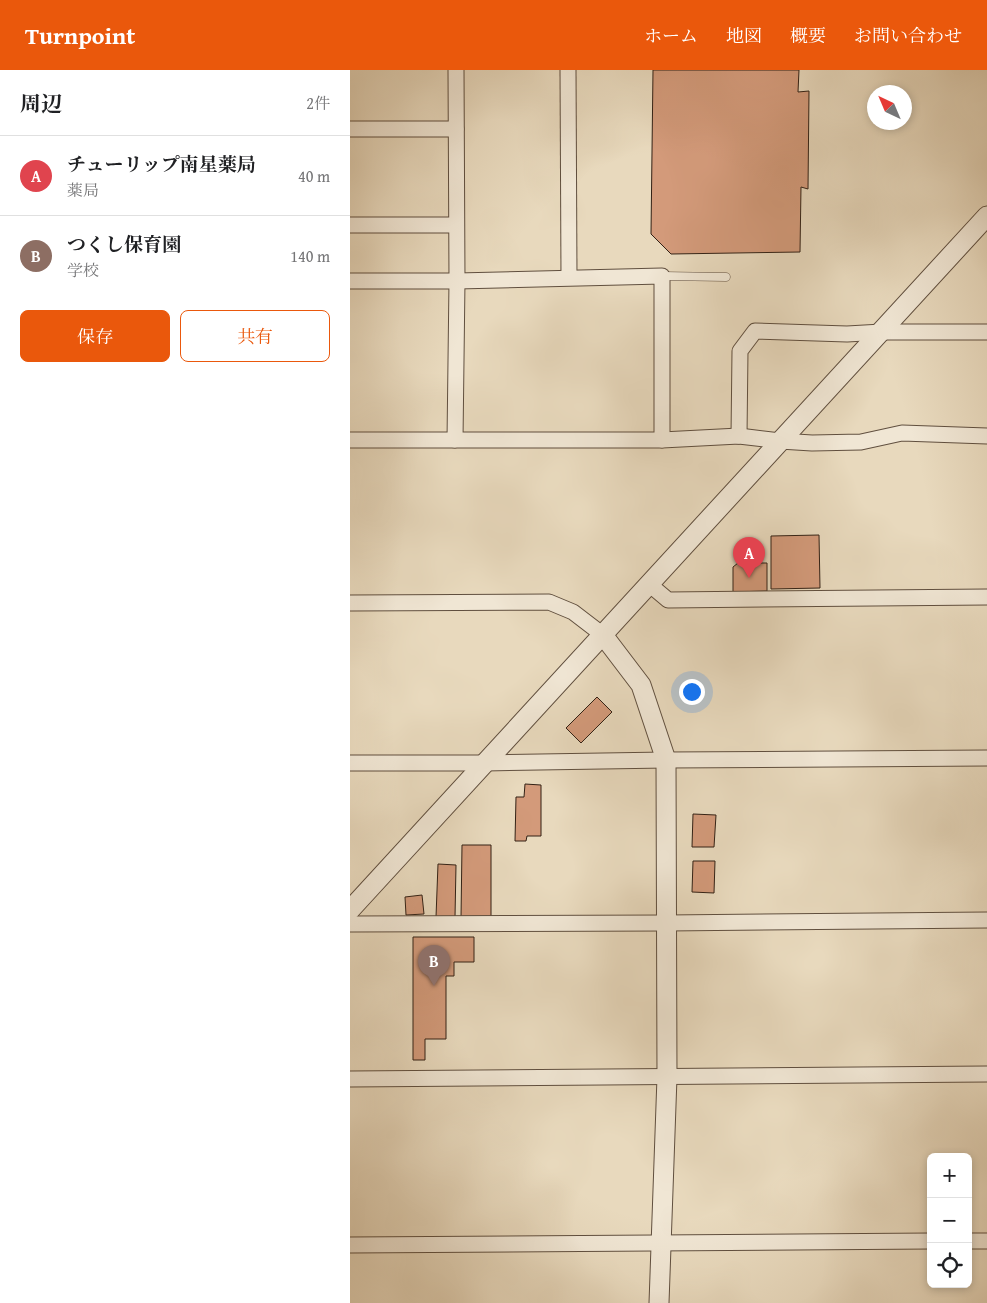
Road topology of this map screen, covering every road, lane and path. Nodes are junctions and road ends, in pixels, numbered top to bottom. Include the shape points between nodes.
1 (456, 70) edge
2 (568, 70) edge
3 (350, 129) edge
4 (456, 129) junction
5 (987, 216) edge
6 (350, 225) edge
7 (456, 225) junction
8 (662, 276) junction
9 (569, 277) junction
10 (726, 278) dead end
11 (350, 281) edge
12 (457, 281) junction
13 (882, 332) junction
14 (987, 332) edge
15 (739, 436) junction
16 (987, 436) edge
17 (350, 440) edge
18 (455, 440) junction
19 (662, 440) junction
20 (780, 441) junction
21 (650, 584) junction
22 (987, 597) edge
23 (350, 603) edge
24 (603, 635) junction
25 (987, 758) edge
26 (666, 760) junction
27 (350, 763) edge
28 (485, 763) junction
29 (350, 910) edge
30 (987, 920) edge
31 (667, 923) junction
32 (350, 924) edge
33 (987, 1074) edge
34 (667, 1078) junction
35 (350, 1079) edge
36 (927, 1241) edge
37 (972, 1241) edge
38 (987, 1241) edge
39 (660, 1244) junction
40 (350, 1245) edge
41 (659, 1303) edge

1 - 4 street
2 - 9 street
3 - 4 street
4 - 7 street
5 - 13 street
6 - 7 street
7 - 12 street
8 - 9 street
8 - 10 lane
8 - 19 street
9 - 12 street
11 - 12 street
12 - 18 street
13 - 14 street
13 - 15 street via 755,331 740,351
13 - 20 street
15 - 19 street
15 - 20 street
16 - 20 street via 902,433 860,442
17 - 18 street
18 - 19 street
20 - 21 street
21 - 22 street via 668,600
21 - 24 street
23 - 24 street via 549,602 573,612
24 - 26 street via 641,686
24 - 28 street
25 - 26 street
26 - 28 street
26 - 31 street
27 - 28 street
28 - 29 street
30 - 31 street
31 - 32 street
31 - 34 street
33 - 34 street
34 - 35 street
34 - 39 street
36 - 39 street
37 - 38 street
39 - 40 street
39 - 41 street

